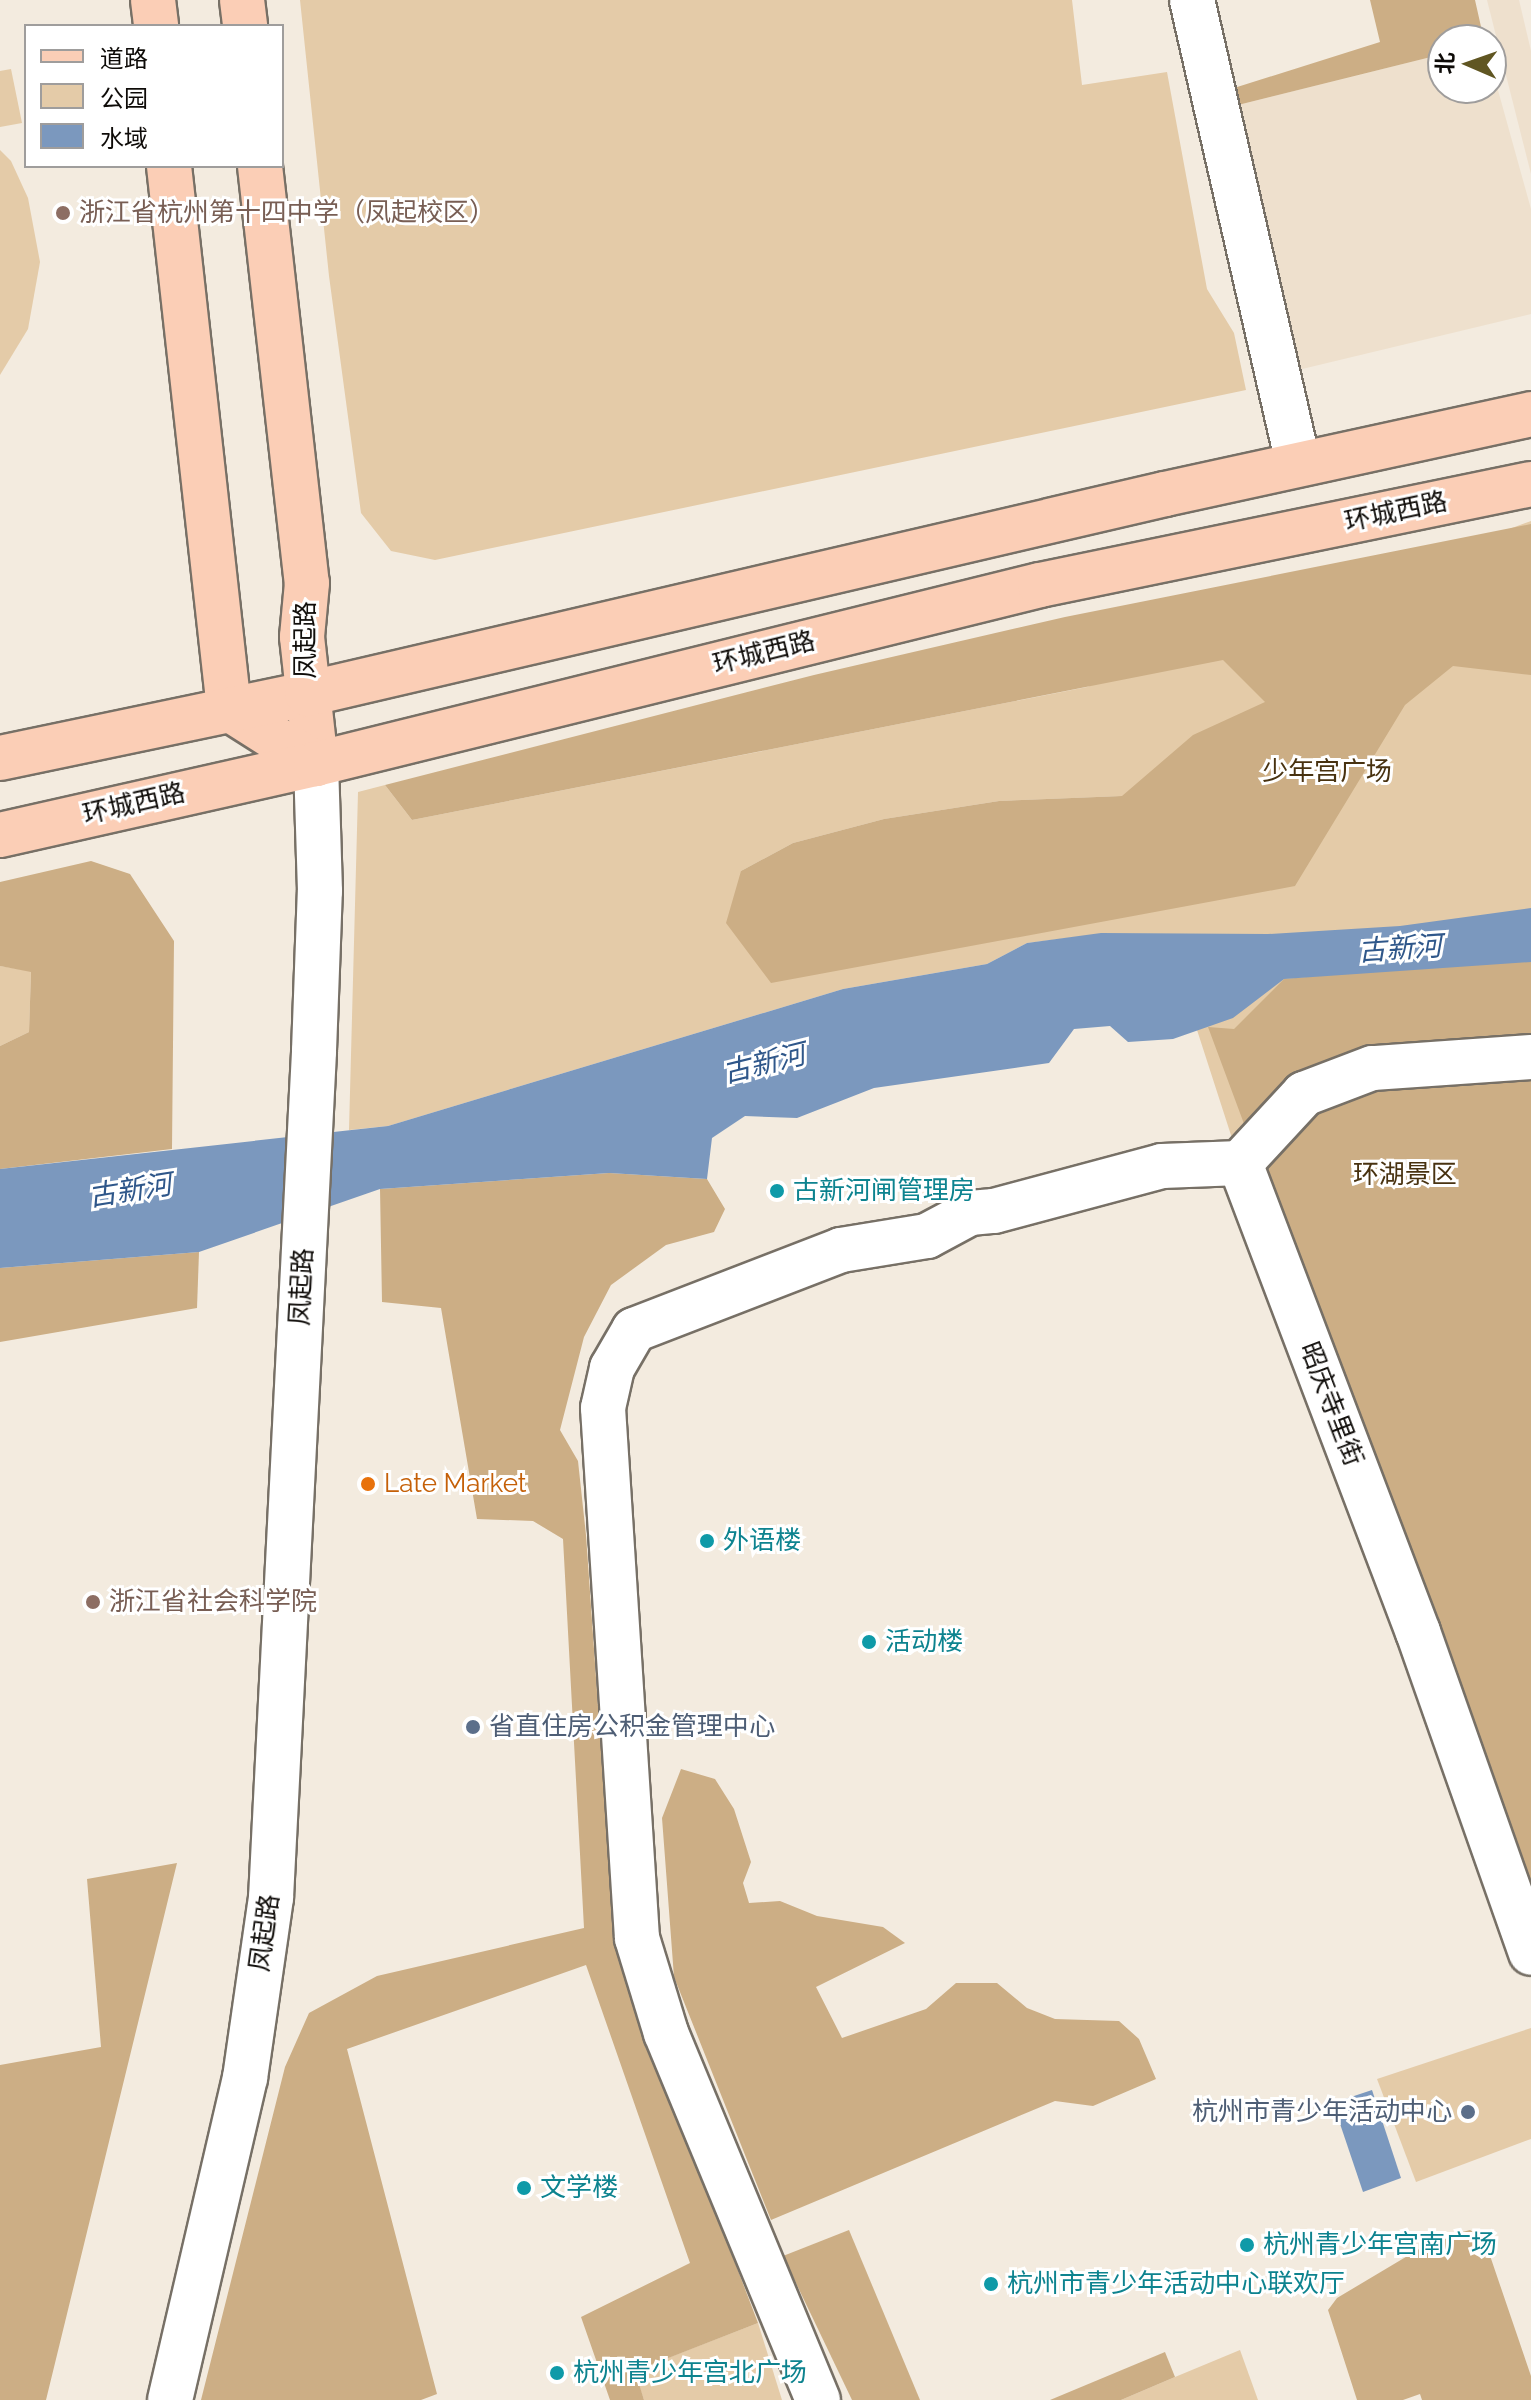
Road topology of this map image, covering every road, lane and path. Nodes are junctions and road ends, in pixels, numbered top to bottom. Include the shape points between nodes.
1 (153, 0) edge
2 (242, 0) edge
3 (1192, 0) edge
4 (156, 24) edge
5 (245, 24) edge
6 (169, 168) edge
7 (260, 168) edge
8 (1531, 414) edge
9 (1298, 463) junction
10 (1531, 484) edge
11 (307, 694) junction
12 (229, 709) junction
13 (0, 758) edge
14 (316, 764) junction
15 (0, 835) edge
16 (1531, 1057) edge
17 (1240, 1163) junction
18 (1531, 1953) edge
19 (170, 2400) edge
20 (818, 2400) edge

1 - 4 main road
2 - 5 main road
3 - 9 street
6 - 12 main road
7 - 11 main road, 凤起路 via 307,583 302,637
8 - 9 main road
9 - 11 main road
10 - 14 main road, 环城西路 via 1040,585
11 - 12 main road
11 - 14 main road, 凤起路
12 - 13 main road
12 - 14 main road
14 - 15 main road, 环城西路
14 - 19 street, 凤起路 via 320,891 271,1898 245,2078
16 - 17 street via 1372,1068 1304,1094
17 - 18 street, 昭庆寺里街 via 1418,1632
17 - 20 street via 1162,1166 970,1213 927,1236 841,1250 682,1307 634,1330 612,1368 603,1408 637,1938 666,2033

